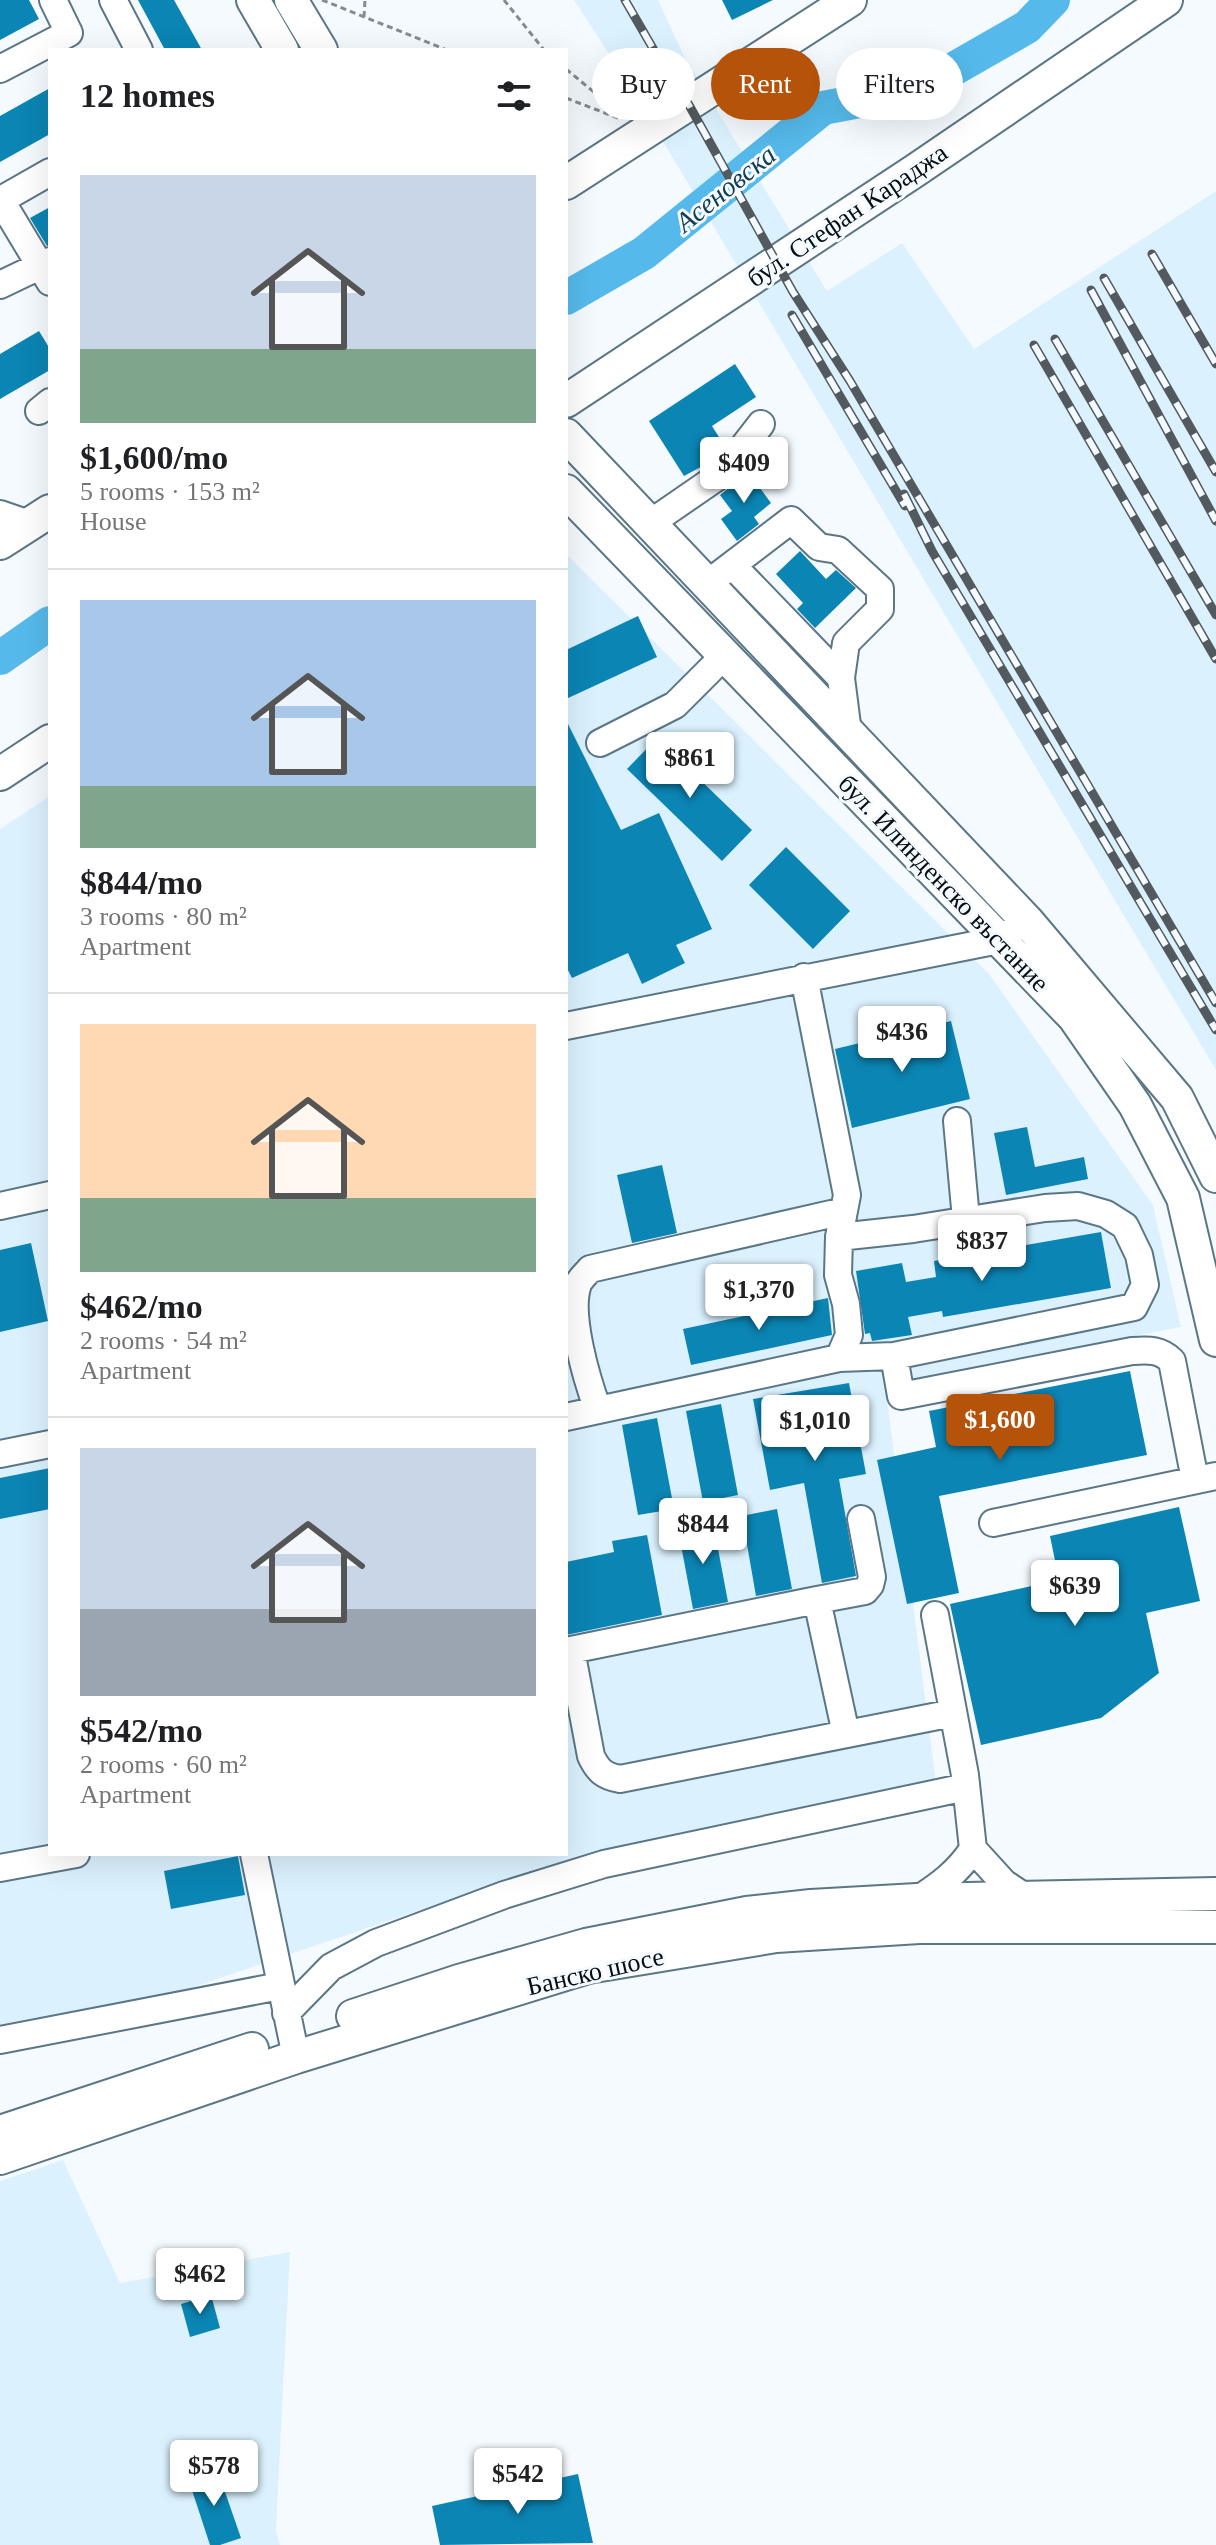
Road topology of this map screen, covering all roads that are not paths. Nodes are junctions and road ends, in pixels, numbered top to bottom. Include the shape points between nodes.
1 (53, 0) edge
2 (113, 0) edge
3 (253, 0) edge
4 (291, 0) edge
5 (1166, 0) edge
6 (838, 3) edge
7 (74, 42) edge
8 (138, 48) edge
9 (281, 48) edge
10 (320, 48) edge
11 (48, 51) edge
12 (0, 69) edge
13 (48, 173) edge
14 (568, 182) edge
15 (0, 199) edge
16 (47, 270) edge
17 (0, 285) edge
18 (568, 400) edge
19 (761, 424) dead end
20 (568, 437) edge
21 (568, 493) edge
22 (26, 516) edge
23 (649, 524) junction
24 (0, 543) edge
25 (733, 566) junction
26 (707, 584) junction
27 (724, 656) junction
28 (841, 678) junction
29 (848, 733) junction
30 (48, 742) edge
31 (600, 743) dead end
32 (0, 774) edge
33 (1028, 922) junction
34 (999, 940) junction
35 (804, 977) junction
36 (568, 1026) edge
37 (957, 1121) dead end
38 (1216, 1176) edge
39 (48, 1195) edge
40 (0, 1206) edge
41 (844, 1211) junction
42 (966, 1219) junction
43 (839, 1237) junction
44 (1216, 1340) edge
45 (894, 1356) junction
46 (839, 1358) junction
47 (598, 1410) junction
48 (568, 1417) edge
49 (48, 1444) edge
50 (0, 1454) edge
51 (1206, 1478) edge
52 (861, 1519) dead end
53 (993, 1523) dead end
54 (817, 1600) junction
55 (935, 1615) dead end
56 (568, 1651) edge
57 (953, 1713) junction
58 (846, 1734) junction
59 (966, 1787) junction
60 (973, 1849) junction
61 (55, 1856) edge
62 (254, 1856) edge
63 (1, 1861) edge
64 (1207, 1890) edge
65 (1028, 1899) junction
66 (917, 1900) junction
67 (1216, 1927) edge
68 (280, 1986) junction
69 (291, 2036) junction
70 (0, 2040) edge
71 (0, 2132) edge
72 (0, 2158) edge

1 - 7 street
2 - 8 street
3 - 9 main road
4 - 10 main road
5 - 18 main road, бул. Стефан Караджа
6 - 14 main road
11 - 12 street
13 - 15 street
15 - 16 street
16 - 17 street
19 - 23 street via 723,473
20 - 23 main road, бул. Илинденско въстание
21 - 27 main road, бул. Илинденско въстание
22 - 24 main road
23 - 26 main road, бул. Илинденско въстание
25 - 26 street
25 - 28 street
25 - 28 street via 791,520 819,547 838,550 880,589 880,609 846,643
26 - 29 main road, бул. Илинденско въстание
27 - 31 street via 675,705
27 - 34 main road, бул. Илинденско въстание
28 - 29 street
29 - 33 main road, бул. Илинденско въстание
30 - 32 main road
33 - 34 street
33 - 38 main road, бул. Илинденско въстание via 1177,1098
34 - 35 street
34 - 44 main road, бул. Илинденско въстание via 1074,1017 1135,1105 1183,1198
35 - 36 street
35 - 41 street via 847,1195
37 - 42 street
39 - 40 street
41 - 43 street
41 - 47 street via 590,1269 579,1282 575,1302 585,1377
42 - 43 street
42 - 45 street via 1078,1206 1106,1214 1125,1226 1145,1285 1134,1307
43 - 46 street via 838,1275 849,1335
45 - 46 street
45 - 51 street via 901,1396 1132,1351 1164,1353 1172,1361
46 - 47 street
47 - 48 street
49 - 50 street
51 - 53 street
52 - 54 street via 870,1585 865,1591
54 - 56 street
54 - 58 street
55 - 57 street
56 - 58 street via 591,1756 597,1770 609,1777
57 - 58 street
57 - 59 street
59 - 60 street
59 - 69 street via 604,1864 504,1895 331,1967
60 - 65 street via 1004,1883
60 - 66 street via 950,1878
61 - 63 street
62 - 68 street
64 - 65 main road, Банско шосе
65 - 66 main road, Банско шосе
66 - 69 main road, Банско шосе via 747,1913 586,1945
67 - 69 main road, Банско шосе via 919,1927 776,1936 588,1967
68 - 69 street
68 - 70 street
69 - 71 main road, Банско шосе
69 - 72 main road, Банско шосе

